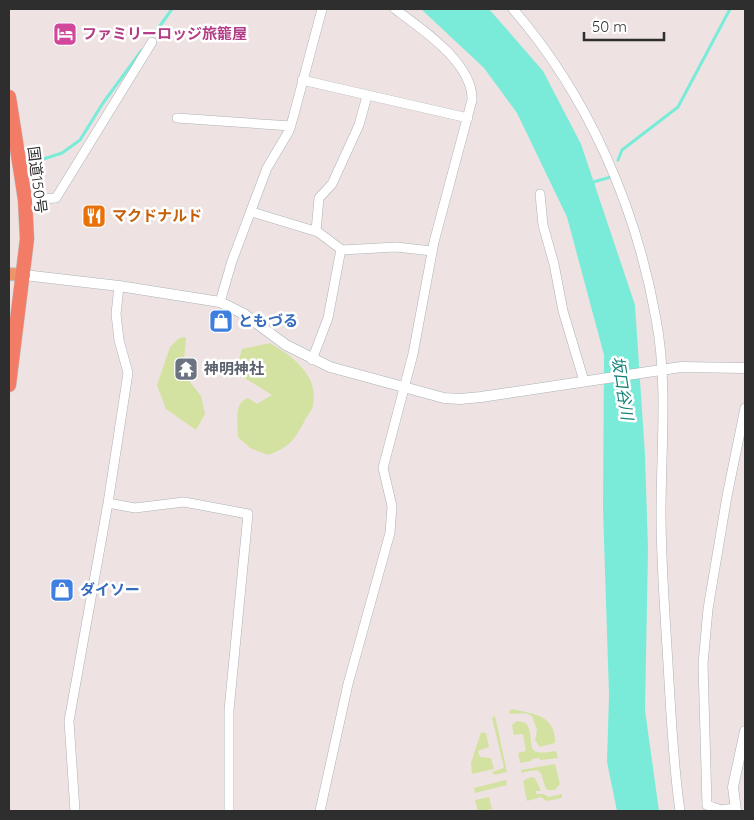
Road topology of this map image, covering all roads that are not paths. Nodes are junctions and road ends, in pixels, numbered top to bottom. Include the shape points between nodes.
1 (322, 9) edge
2 (395, 9) edge
3 (513, 9) edge
4 (152, 42) dead end
5 (302, 80) junction
6 (368, 96) junction
7 (9, 97) edge
8 (177, 118) dead end
9 (468, 118) junction
10 (291, 126) junction
11 (540, 194) dead end
12 (25, 200) junction
13 (252, 212) junction
14 (316, 231) junction
15 (341, 249) junction
16 (432, 251) junction
17 (9, 274) edge
18 (24, 276) junction
19 (120, 286) junction
20 (220, 302) junction
21 (312, 360) junction
22 (745, 368) edge
23 (662, 371) junction
24 (587, 381) junction
25 (9, 385) edge
26 (406, 386) junction
27 (745, 408) edge
28 (108, 503) junction
29 (745, 731) edge
30 (736, 810) edge
31 (74, 811) edge
32 (229, 811) edge
33 (320, 811) edge
34 (680, 811) edge

1 - 5 street
2 - 9 street via 433,39 466,73 472,89
3 - 23 street via 553,60 584,111 618,185 640,246 656,320
4 - 12 street via 56,198
5 - 6 street
5 - 10 street
6 - 9 street
6 - 14 street via 359,125 332,184 320,198
7 - 12 highway, 国道150号
8 - 10 street
9 - 16 street
10 - 13 street via 267,168
11 - 24 street via 543,225 563,311
12 - 18 highway, 国道150号 via 27,239
13 - 14 street
13 - 20 street
14 - 15 street
15 - 16 street via 396,247
15 - 21 street via 328,318
16 - 26 street via 424,306
17 - 18 main road
18 - 19 street
18 - 25 highway, 国道150号
19 - 20 street
19 - 28 street via 116,314 118,340 128,373
20 - 21 street via 244,314
21 - 26 street
22 - 23 street via 698,366
23 - 24 street
23 - 34 street via 661,550 674,774
24 - 26 street via 460,399 444,398
26 - 33 street via 383,468 392,506 390,533 348,684
27 - 30 street via 709,599 703,664 707,805 721,810
28 - 31 street via 69,721
28 - 32 street via 135,508 184,502 248,514 229,710
29 - 30 street via 733,787

